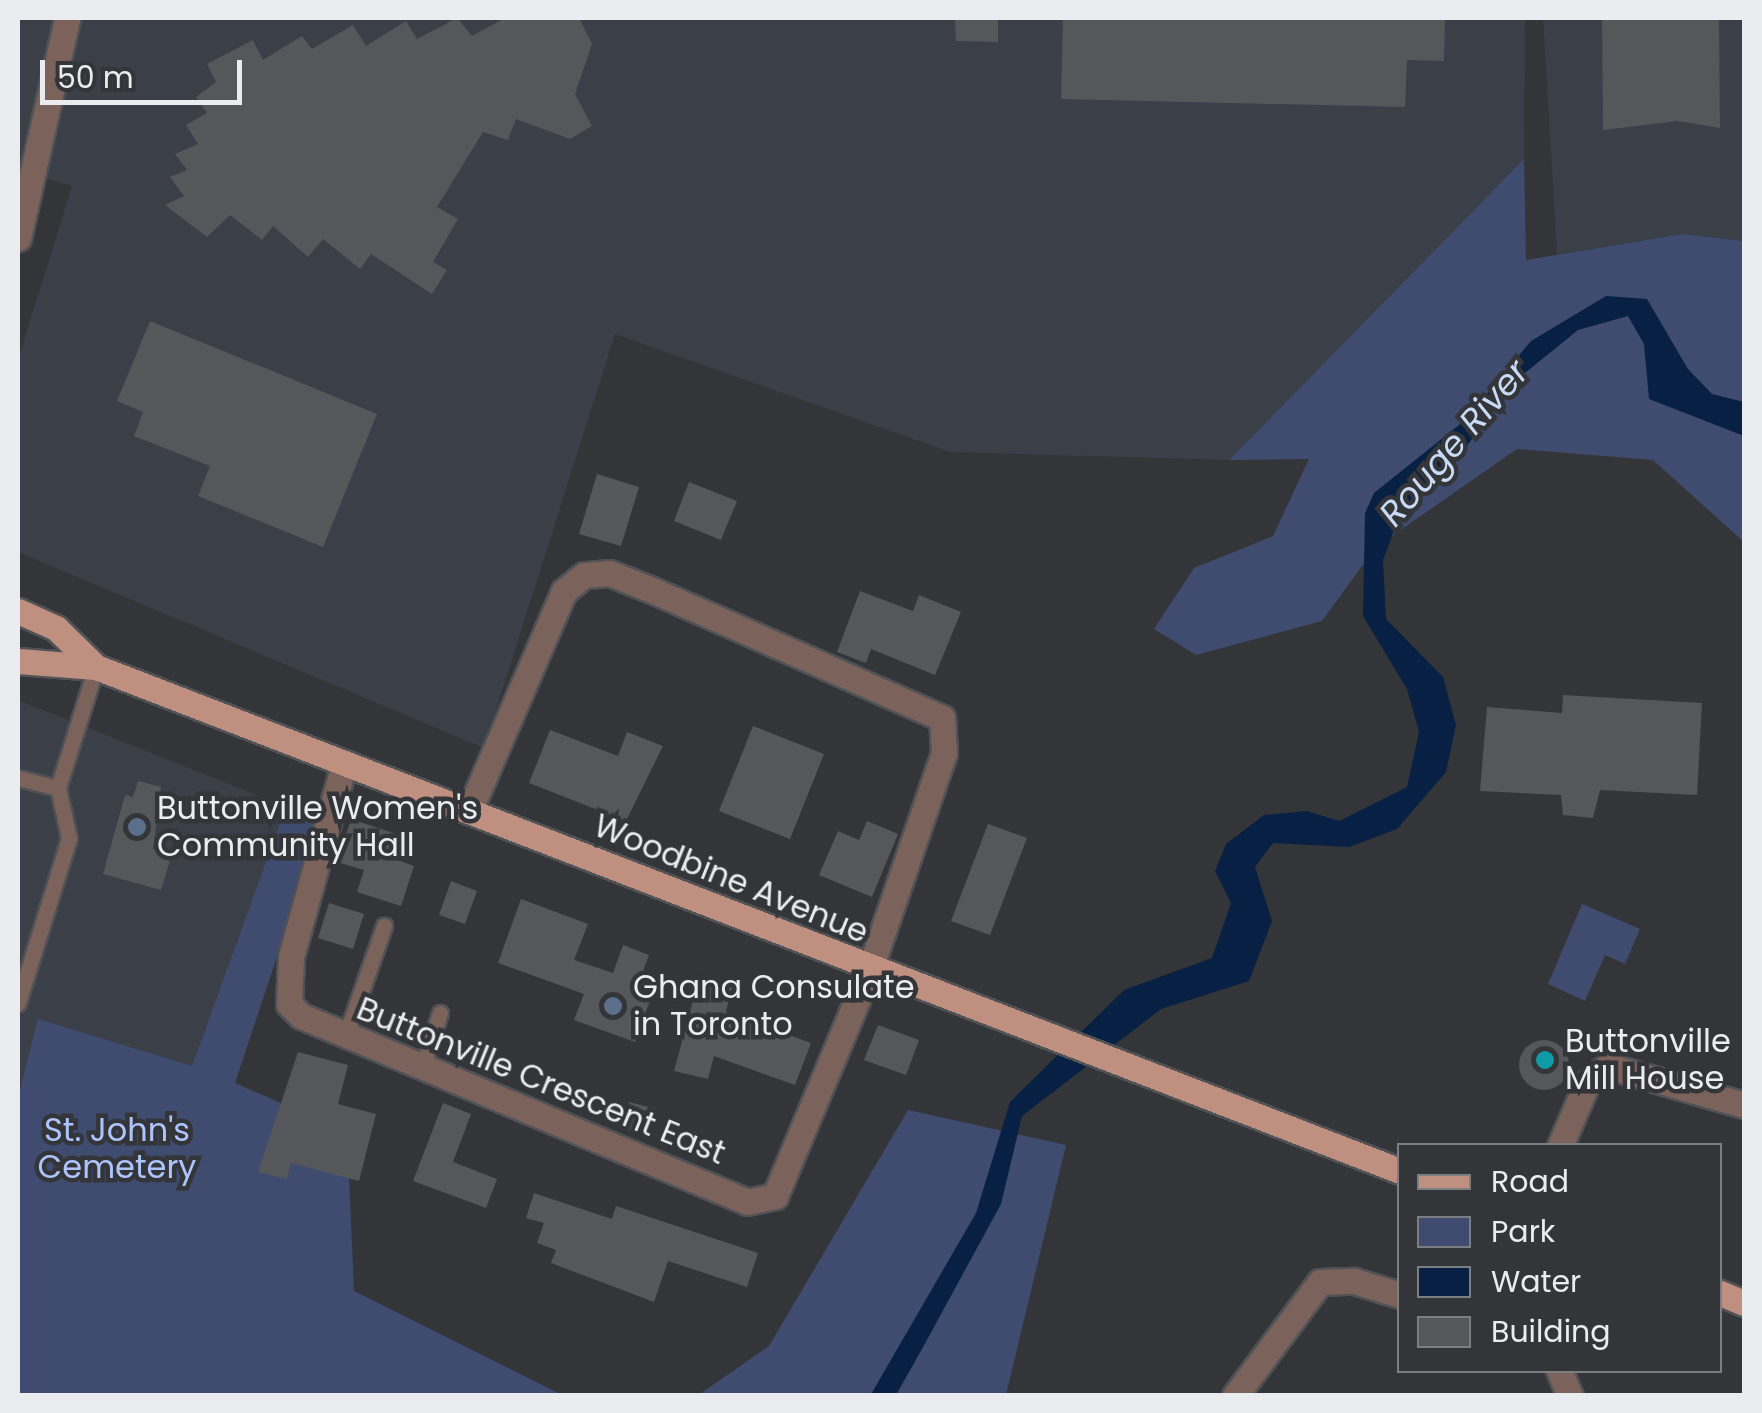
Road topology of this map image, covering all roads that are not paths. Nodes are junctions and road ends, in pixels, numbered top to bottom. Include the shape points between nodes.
1 (67, 18) edge
2 (25, 194) edge
3 (18, 238) edge
4 (18, 611) edge
5 (18, 661) edge
6 (96, 667) junction
7 (344, 764) junction
8 (18, 778) edge
9 (58, 788) junction
10 (470, 809) junction
11 (384, 926) dead end
12 (870, 969) junction
13 (18, 1003) edge
14 (440, 1012) dead end
15 (345, 1038) junction
16 (422, 1069) junction
17 (1744, 1104) edge
18 (1561, 1143) edge
19 (1397, 1170) edge
20 (1397, 1294) edge
21 (1235, 1396) edge

1 - 2 street
2 - 3 street
4 - 6 main road, Woodbine Avenue via 56,628
5 - 6 main road, Woodbine Avenue
6 - 7 main road, Woodbine Avenue
6 - 9 lane
7 - 10 main road, Woodbine Avenue
7 - 15 street, Buttonville Crescent East via 288,984 301,1016
8 - 9 lane
9 - 13 lane via 69,838
10 - 12 main road, Woodbine Avenue
10 - 12 street via 564,591 584,575 609,573 648,588 942,718 944,753
11 - 15 lane
12 - 16 street, Buttonville Crescent East via 789,1166 775,1196 762,1202
12 - 19 main road, Woodbine Avenue
14 - 16 lane
15 - 16 street, Buttonville Crescent East
17 - 18 street via 1608,1066 1587,1083
20 - 21 street via 1354,1281 1320,1282

